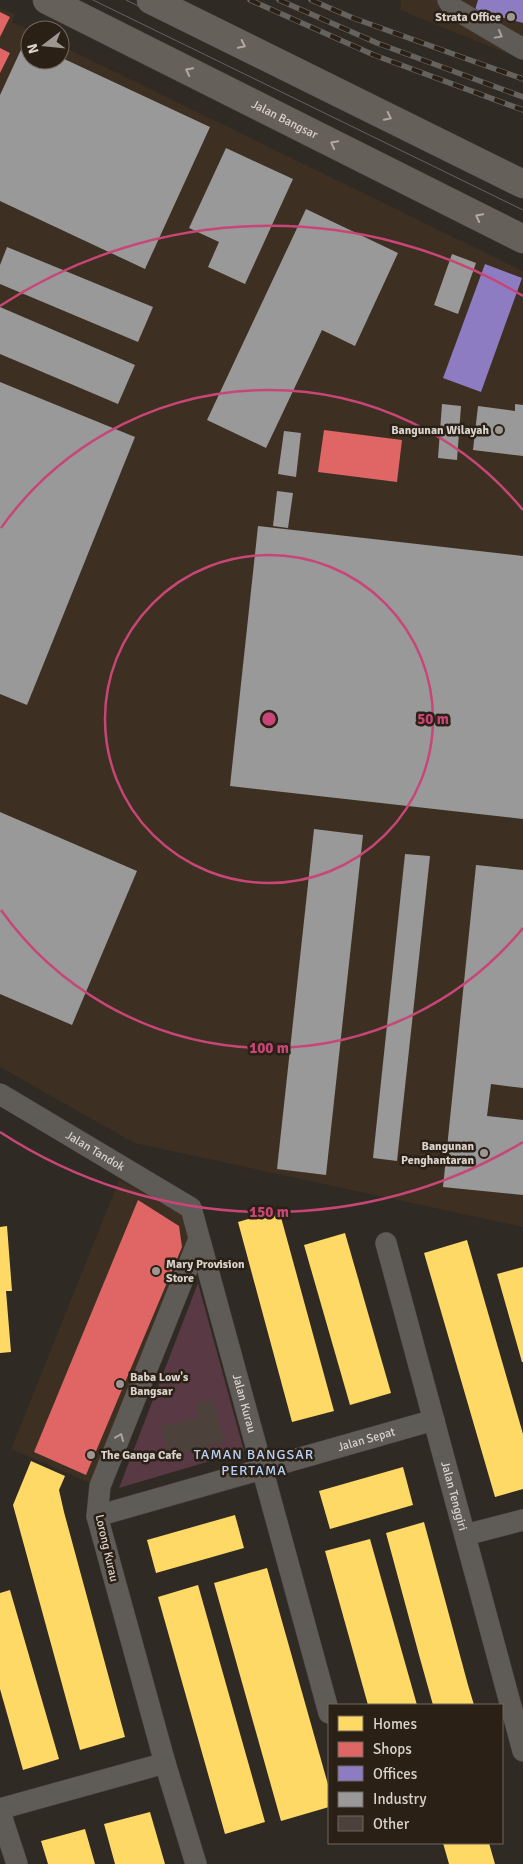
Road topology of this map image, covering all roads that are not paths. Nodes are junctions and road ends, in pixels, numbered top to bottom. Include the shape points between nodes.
1 (47, 0) edge
2 (151, 0) edge
3 (448, 0) edge
4 (523, 49) edge
5 (523, 184) edge
6 (523, 239) edge
7 (0, 1094) edge
8 (190, 1208) joint
9 (199, 1239) junction
10 (386, 1243) dead end
11 (434, 1420) junction
12 (262, 1469) junction
13 (97, 1516) junction
14 (523, 1520) edge
15 (465, 1536) junction
16 (328, 1709) edge
17 (523, 1751) edge
18 (165, 1763) junction
19 (0, 1810) edge
20 (17, 1864) edge
21 (196, 1864) edge

6 -> 1 main road, Jalan Bangsar
2 -> 5 main road
3 -> 4 street via 453,8
7 - 8 street, Jalan Tandok
8 - 9 street, Jalan Kurau
9 - 12 street, Jalan Kurau
13 -> 9 street, Lorong Kurau via 100,1486
10 - 11 street, Jalan Tenggiri
11 - 12 street, Jalan Sepat
11 - 15 street, Jalan Tenggiri
12 - 13 street, Jalan Sepat
12 - 16 street, Jalan Kurau
13 - 18 street, Lorong Kurau
14 - 15 street
15 - 17 street, Jalan Tenggiri
18 - 19 street
18 - 21 street, Lorong Kurau
19 - 20 street

